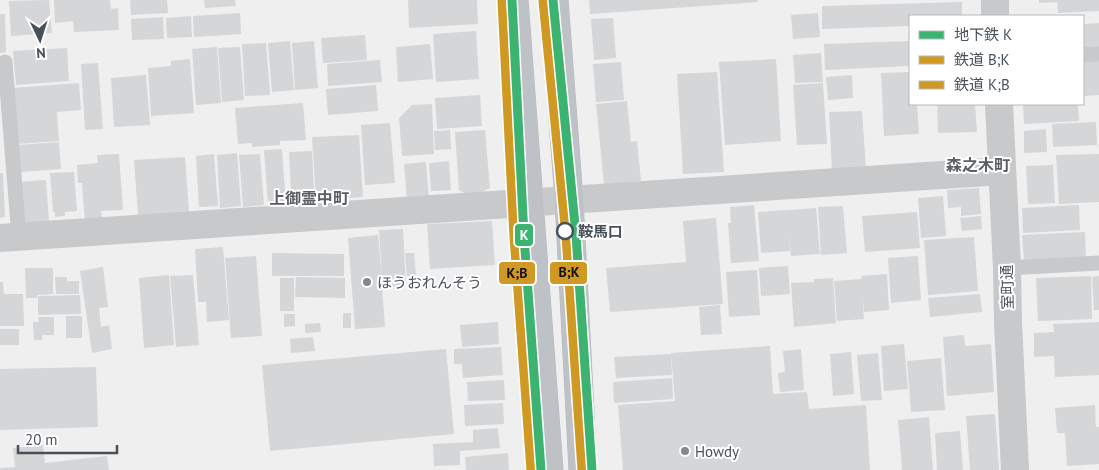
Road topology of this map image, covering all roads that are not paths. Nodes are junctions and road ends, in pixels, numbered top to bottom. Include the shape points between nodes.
1 (514, 0) edge
2 (554, 0) edge
3 (995, 0) edge
4 (995, 15) edge
5 (1084, 54) edge
6 (1099, 54) edge
7 (5, 62) dead end
8 (999, 105) edge
9 (1002, 171) junction
10 (569, 200) junction
11 (529, 203) junction
12 (9, 238) edge
13 (1099, 263) edge
14 (1007, 268) junction
15 (549, 470) edge
16 (583, 470) edge
17 (1015, 470) edge

1 - 11 highway
2 - 10 highway
3 - 4 street
5 - 6 lane
7 - 12 lane
8 - 9 street, 室町通
9 - 10 street
9 - 14 street, 室町通
10 - 11 street
10 - 16 highway
11 - 12 street
11 - 15 highway
13 - 14 lane
14 - 17 street, 室町通

